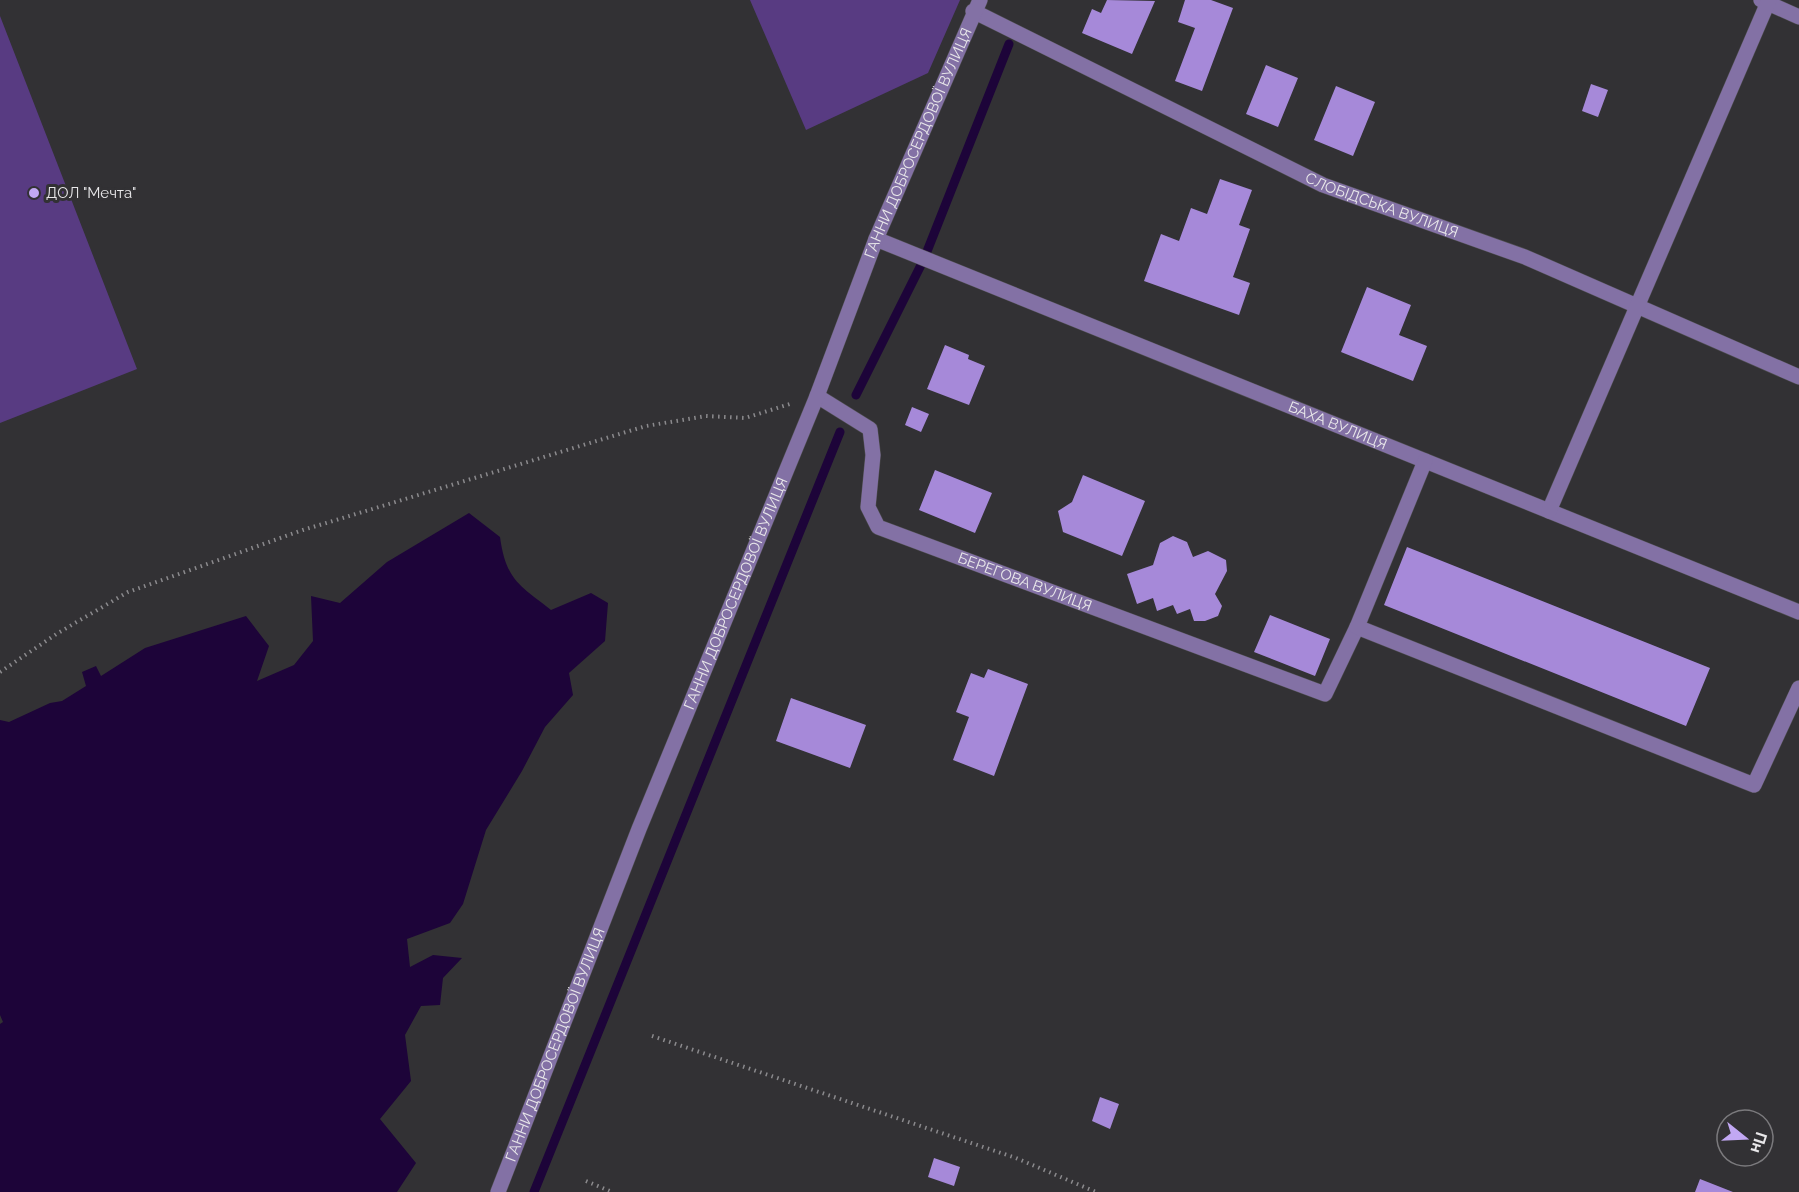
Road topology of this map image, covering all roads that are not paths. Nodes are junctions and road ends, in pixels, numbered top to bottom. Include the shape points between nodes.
1 (1766, 1) edge
2 (976, 6) edge
3 (1799, 17) edge
4 (876, 239) junction
5 (1637, 307) junction
6 (1799, 377) edge
7 (817, 396) junction
8 (1425, 461) junction
9 (1549, 511) junction
10 (1799, 612) edge
11 (1357, 627) junction
12 (1799, 688) edge
13 (498, 1192) edge

1 - 3 street
1 - 5 street
2 - 4 street, ГАННИ ДОБРОСЕРДОВОЇ ВУЛИЦЯ
2 - 5 street, СЛОБІДСЬКА ВУЛИЦЯ via 1323,185 1525,257
4 - 7 street, ГАННИ ДОБРОСЕРДОВОЇ ВУЛИЦЯ
4 - 8 street, БАХА ВУЛИЦЯ
5 - 6 street, СЛОБІДСЬКА ВУЛИЦЯ
5 - 9 street
7 - 11 street, БЕРЕГОВА ВУЛИЦЯ via 870,429 873,455 868,507 878,527 1325,694
7 - 13 street, ГАННИ ДОБРОСЕРДОВОЇ ВУЛИЦЯ via 639,829
8 - 9 street, БАХА ВУЛИЦЯ
8 - 11 street
9 - 10 street, БАХА ВУЛИЦЯ
11 - 12 street via 1754,785

